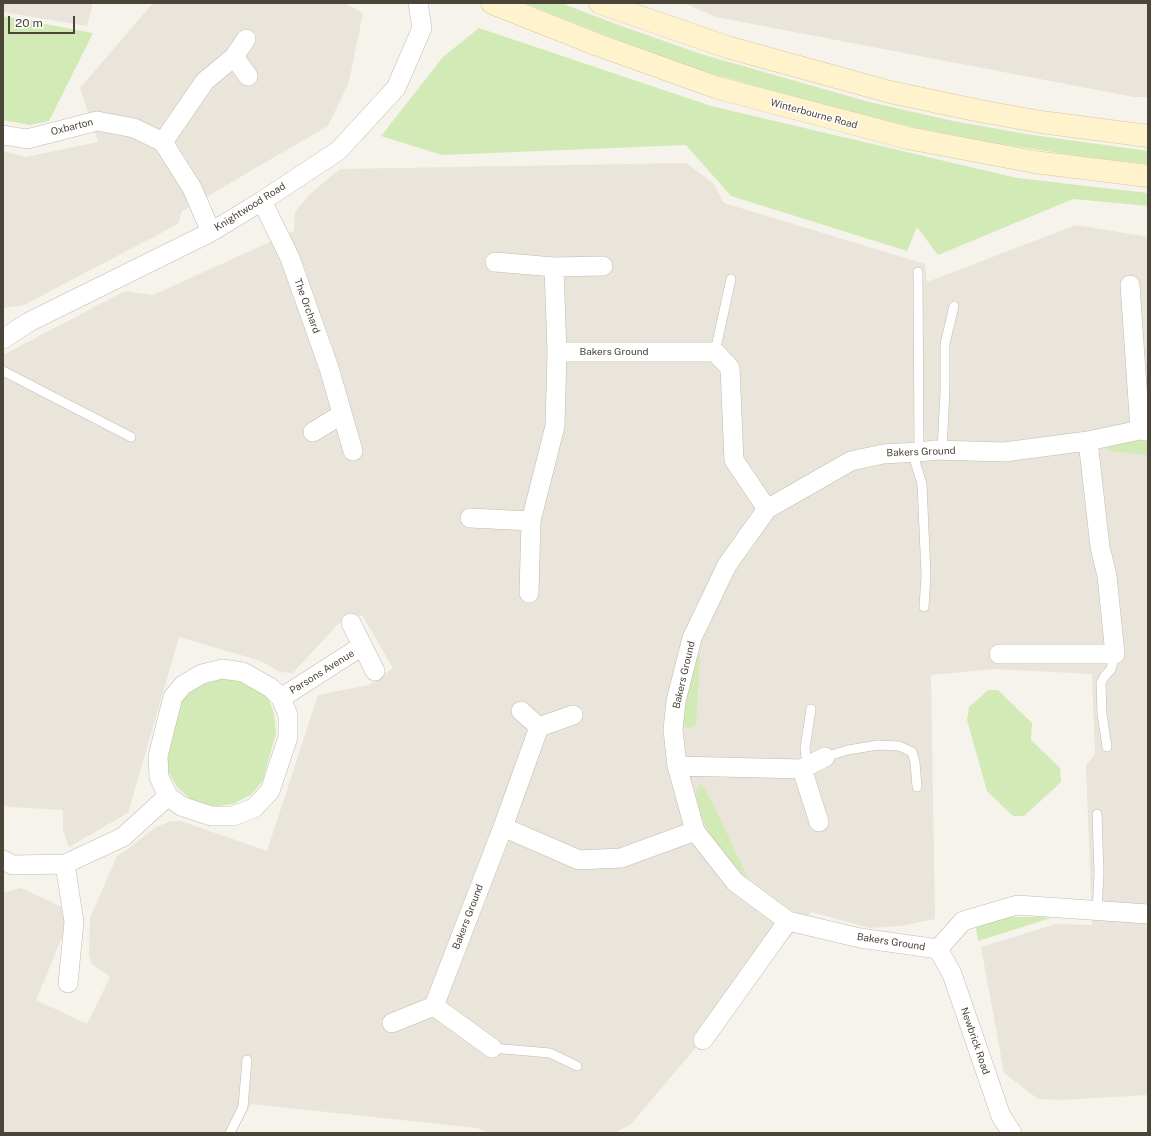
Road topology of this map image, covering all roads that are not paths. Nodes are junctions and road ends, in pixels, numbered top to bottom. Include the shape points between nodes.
1 (418, 3) edge
2 (492, 3) edge
3 (600, 3) edge
4 (246, 39) dead end
5 (234, 57) junction
6 (248, 76) dead end
7 (3, 135) edge
8 (1148, 136) edge
9 (163, 142) junction
10 (1148, 176) edge
11 (262, 201) junction
12 (211, 232) junction
13 (495, 262) dead end
14 (603, 266) dead end
15 (554, 267) junction
16 (918, 272) dead end
17 (731, 279) dead end
18 (1130, 285) dead end
19 (954, 306) dead end
20 (3, 339) edge
21 (556, 352) junction
22 (715, 352) junction
23 (3, 371) edge
24 (342, 414) junction
25 (1144, 431) edge
26 (313, 432) dead end
27 (131, 436) dead end
28 (1088, 441) junction
29 (353, 451) dead end
30 (942, 451) junction
31 (915, 452) junction
32 (767, 509) junction
33 (470, 518) dead end
34 (531, 521) junction
35 (529, 593) dead end
36 (924, 607) dead end
37 (351, 623) dead end
38 (362, 646) junction
39 (999, 654) dead end
40 (1115, 654) junction
41 (375, 671) dead end
42 (281, 698) junction
43 (811, 709) dead end
44 (521, 711) dead end
45 (573, 715) dead end
46 (539, 727) junction
47 (1108, 747) dead end
48 (825, 757) joint
49 (677, 766) junction
50 (804, 768) junction
51 (917, 787) dead end
52 (168, 796) junction
53 (1097, 814) dead end
54 (819, 822) dead end
55 (503, 827) junction
56 (695, 831) junction
57 (3, 860) edge
58 (65, 864) junction
59 (1097, 911) junction
60 (1148, 914) edge
61 (788, 921) junction
62 (938, 949) junction
63 (68, 983) dead end
64 (434, 1006) junction
65 (392, 1023) dead end
66 (703, 1040) dead end
67 (492, 1048) joint
68 (247, 1060) dead end
69 (577, 1066) dead end
70 (230, 1133) edge
71 (1012, 1133) edge

1 - 11 street, Knightwood Road via 422,28 396,88 338,151
2 - 10 main road, Winterbourne Road via 718,88 908,138 1034,162
3 - 8 main road via 727,47 890,92 1041,122
4 - 5 street
5 - 6 street
5 - 9 street via 206,81
7 - 9 street, Oxbarton via 27,139 97,121 134,128
9 - 12 street via 192,188
11 - 12 street, Knightwood Road
11 - 24 street, The Orchard via 290,258 329,368
12 - 20 street, Knightwood Road via 29,322
13 - 15 street
14 - 15 street
15 - 21 street
16 - 31 lane
17 - 22 lane
18 - 25 street, Bakers Ground
19 - 30 lane via 944,344 946,391
21 - 22 street, Bakers Ground
21 - 34 street via 555,426
22 - 32 street via 730,368 734,460
23 - 27 lane
24 - 26 street
24 - 29 street, The Orchard
25 - 28 street, Bakers Ground
28 - 30 street, Bakers Ground via 1004,452
28 - 40 street
30 - 31 street, Bakers Ground
31 - 32 street, Bakers Ground via 883,454 851,461
31 - 36 lane via 922,484 926,575
32 - 49 street, Bakers Ground via 727,565 692,638 676,701 673,730
33 - 34 street
34 - 35 street
37 - 38 street, Parsons Avenue
38 - 41 street, Parsons Avenue
38 - 42 street, Parsons Avenue
39 - 40 street
40 - 47 lane via 1111,669 1101,683 1102,714
42 - 52 street, Parsons Avenue via 288,715 288,737 270,791 254,808 233,816 211,816 181,806
42 - 52 street, Parsons Avenue via 271,688 243,672 222,669 202,674 183,685 173,697 158,756 160,777
43 - 50 lane
44 - 46 street
45 - 46 street
46 - 55 street, Bakers Ground
48 - 50 street
48 - 51 lane via 878,745 900,746 912,752
49 - 50 street
49 - 56 street, Bakers Ground
50 - 54 street
52 - 58 street via 123,837
53 - 59 lane
55 - 56 street via 579,860 621,858
55 - 64 street, Bakers Ground
56 - 61 street, Bakers Ground via 735,882
57 - 58 street via 13,865
58 - 63 street via 74,922
59 - 60 street, Bakers Ground
59 - 62 street, Bakers Ground via 1017,906 963,921
61 - 62 street, Bakers Ground via 860,938
61 - 66 street
62 - 71 street, Newbrick Road via 952,974 1001,1116
64 - 65 street
64 - 67 street
67 - 69 lane via 550,1053
68 - 70 lane via 243,1107

